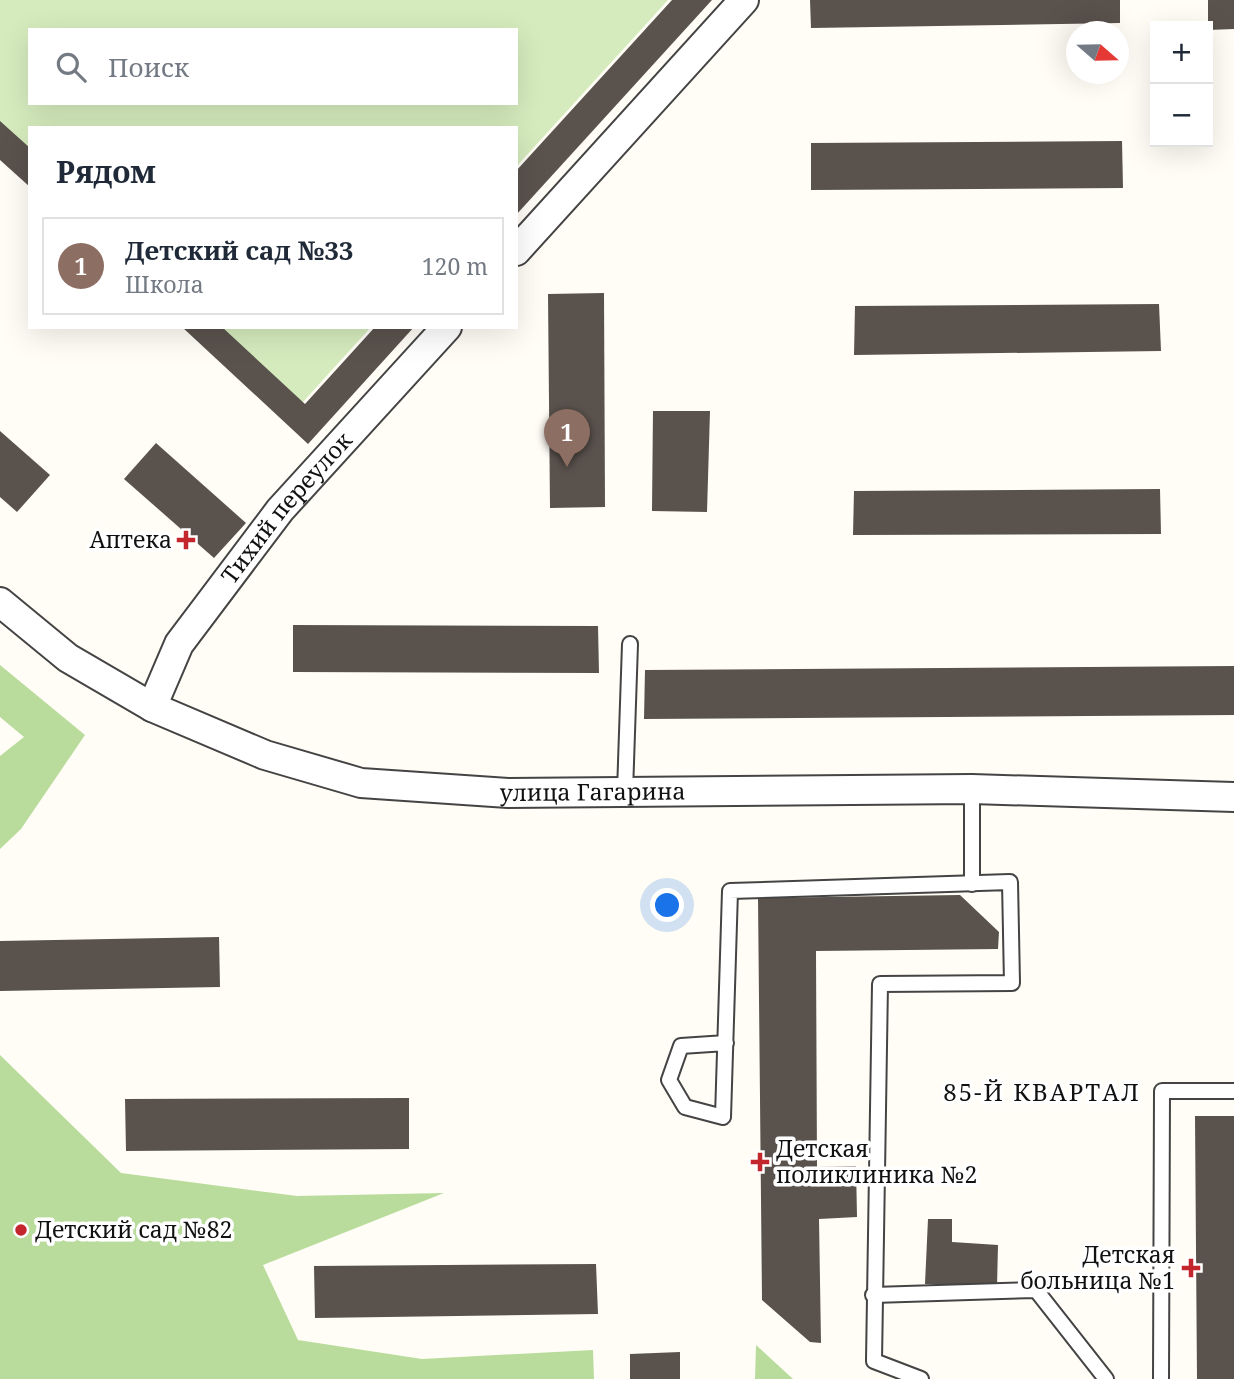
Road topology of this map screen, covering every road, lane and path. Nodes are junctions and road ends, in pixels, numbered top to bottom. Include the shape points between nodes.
1 (744, 0) edge
2 (518, 249) edge
3 (445, 329) edge
4 (0, 602) edge
5 (630, 644) dead end
6 (152, 707) junction
7 (972, 789) junction
8 (625, 792) junction
9 (1234, 797) edge
10 (972, 884) junction
11 (726, 1043) junction
12 (1234, 1091) edge
13 (873, 1295) junction
14 (921, 1379) edge
15 (1106, 1379) edge
16 (1161, 1379) edge

1 - 2 street
3 - 6 street, Тихий переулок via 280,510 179,644
4 - 6 street, улица Гагарина via 68,658
5 - 8 lane
6 - 8 street, улица Гагарина via 265,755 361,783 508,793
7 - 8 street, улица Гагарина
7 - 9 street, улица Гагарина
7 - 10 lane
10 - 11 lane via 730,891
10 - 13 lane via 1010,882 1012,983 880,984
11 - 11 lane via 723,1117 685,1107 668,1080 681,1046
12 - 16 lane via 1162,1091
13 - 14 lane via 874,1361
13 - 15 lane via 1036,1290

